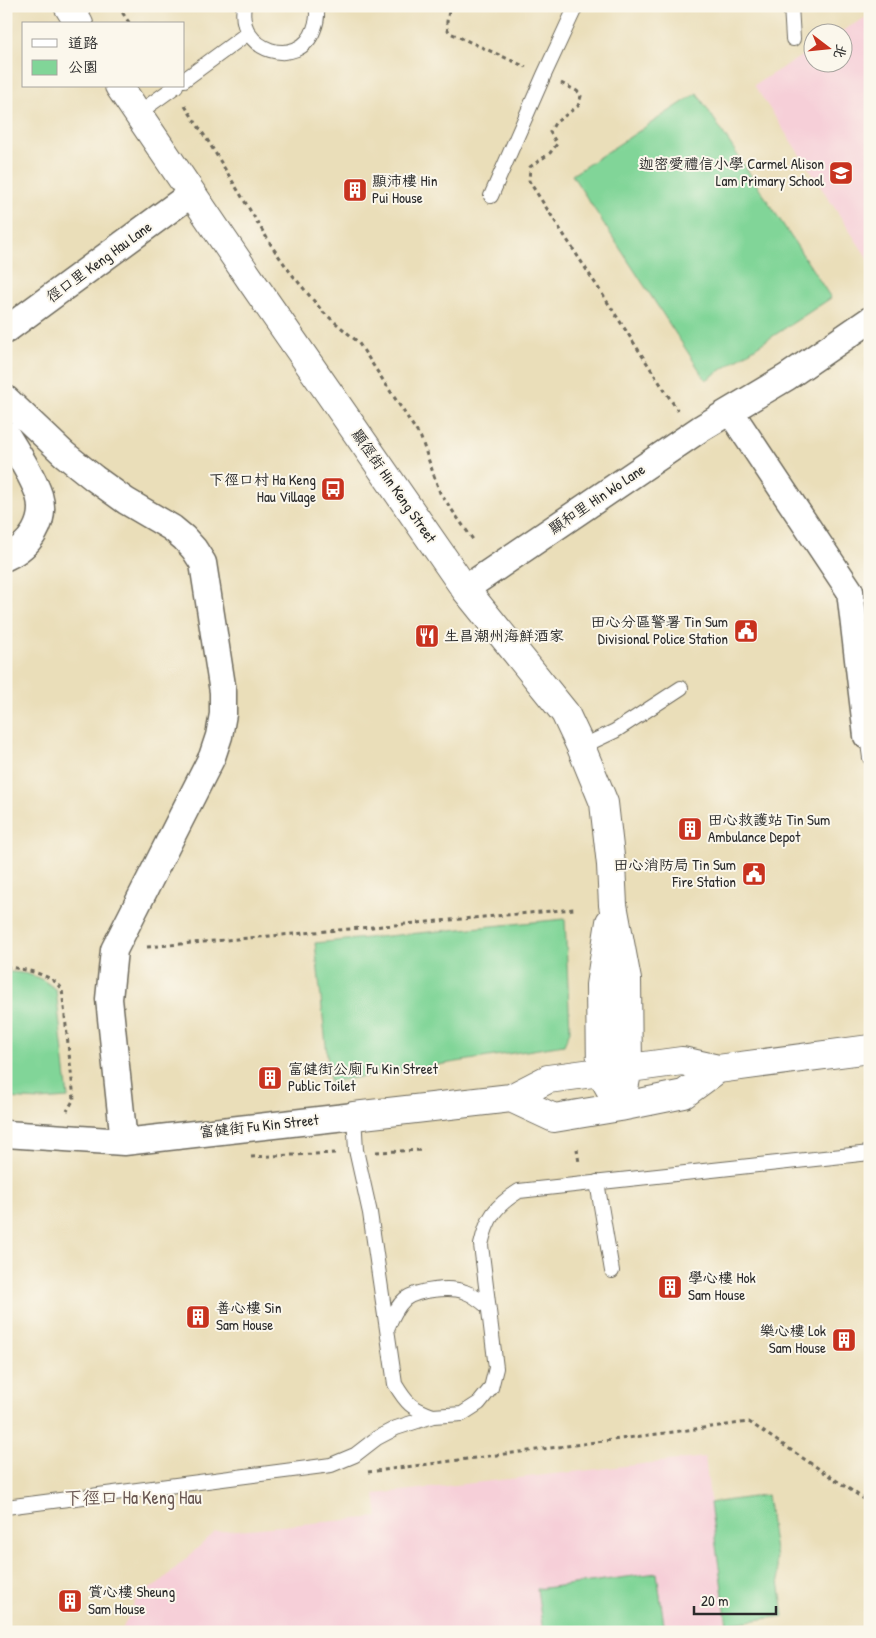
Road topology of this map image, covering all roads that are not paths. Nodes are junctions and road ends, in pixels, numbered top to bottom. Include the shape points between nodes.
1 (68, 6) edge
2 (244, 6) edge
3 (316, 6) edge
4 (576, 6) edge
5 (791, 6) edge
6 (78, 22) edge
7 (248, 34) junction
8 (792, 39) dead end
9 (185, 80) edge
10 (120, 88) edge
11 (174, 88) edge
12 (137, 114) junction
13 (191, 194) junction
14 (491, 196) dead end
15 (870, 320) edge
16 (6, 330) edge
17 (6, 399) edge
18 (730, 412) junction
19 (6, 434) edge
20 (6, 557) edge
21 (465, 589) junction
22 (860, 590) edge
23 (866, 681) edge
24 (682, 688) dead end
25 (582, 747) junction
26 (868, 747) edge
27 (613, 905) junction
28 (870, 1049) edge
29 (628, 1069) junction
30 (718, 1069) junction
31 (601, 1073) junction
32 (511, 1098) junction
33 (620, 1108) junction
34 (354, 1116) junction
35 (6, 1134) edge
36 (124, 1142) junction
37 (870, 1153) edge
38 (597, 1182) junction
39 (612, 1270) dead end
40 (488, 1306) junction
41 (387, 1329) junction
42 (433, 1416) junction
43 (6, 1507) edge

1 - 6 street
2 - 7 lane via 242,15
3 - 7 lane via 317,22 313,33 295,50 271,51 260,46
4 - 14 lane
5 - 8 lane
7 - 9 lane
10 - 12 street, 顯徑街 Hin Keng Street
11 - 12 lane
12 - 13 street, 顯徑街 Hin Keng Street
13 - 16 street, 徑口里 Keng Hau Lane
13 - 21 street, 顯徑街 Hin Keng Street
15 - 18 street, 顯和里 Hin Wo Lane
17 - 36 street via 94,478 172,528 194,549 202,563 223,692 223,714 212,757 114,950 109,998
18 - 21 street, 顯和里 Hin Wo Lane via 700,429
18 - 22 street
19 - 20 street via 39,496 41,510 32,537 23,548
21 - 25 street, 顯徑街 Hin Keng Street via 565,713
22 - 23 street
23 - 26 street
24 - 25 lane via 615,731
25 - 27 street, 顯徑街 Hin Keng Street via 604,803
27 - 29 street, 顯徑街 Hin Keng Street via 627,980
27 - 31 street, 顯徑街 Hin Keng Street via 600,985
28 - 30 street, 富健街 Fu Kin Street
29 - 30 street, 富健街 Fu Kin Street via 682,1061
29 - 31 street, 富健街 Fu Kin Street
29 - 33 street, 顯徑街 Hin Keng Street
30 - 33 street, 富健街 Fu Kin Street via 684,1094
31 - 32 street, 富健街 Fu Kin Street via 548,1079
31 - 33 street, 顯徑街 Hin Keng Street
32 - 33 street, 富健街 Fu Kin Street via 554,1118
32 - 34 street, 富健街 Fu Kin Street
34 - 36 street, 富健街 Fu Kin Street
34 - 41 lane via 356,1150 370,1213
35 - 36 street, 富健街 Fu Kin Street
37 - 38 lane
38 - 39 lane
38 - 40 lane via 519,1191 492,1213 480,1245
40 - 41 lane via 464,1291 451,1289 415,1293 404,1300
40 - 42 lane via 496,1368 491,1388 479,1404 462,1414
41 - 42 lane via 395,1384 414,1409
42 - 43 lane via 396,1428 355,1455 330,1465

